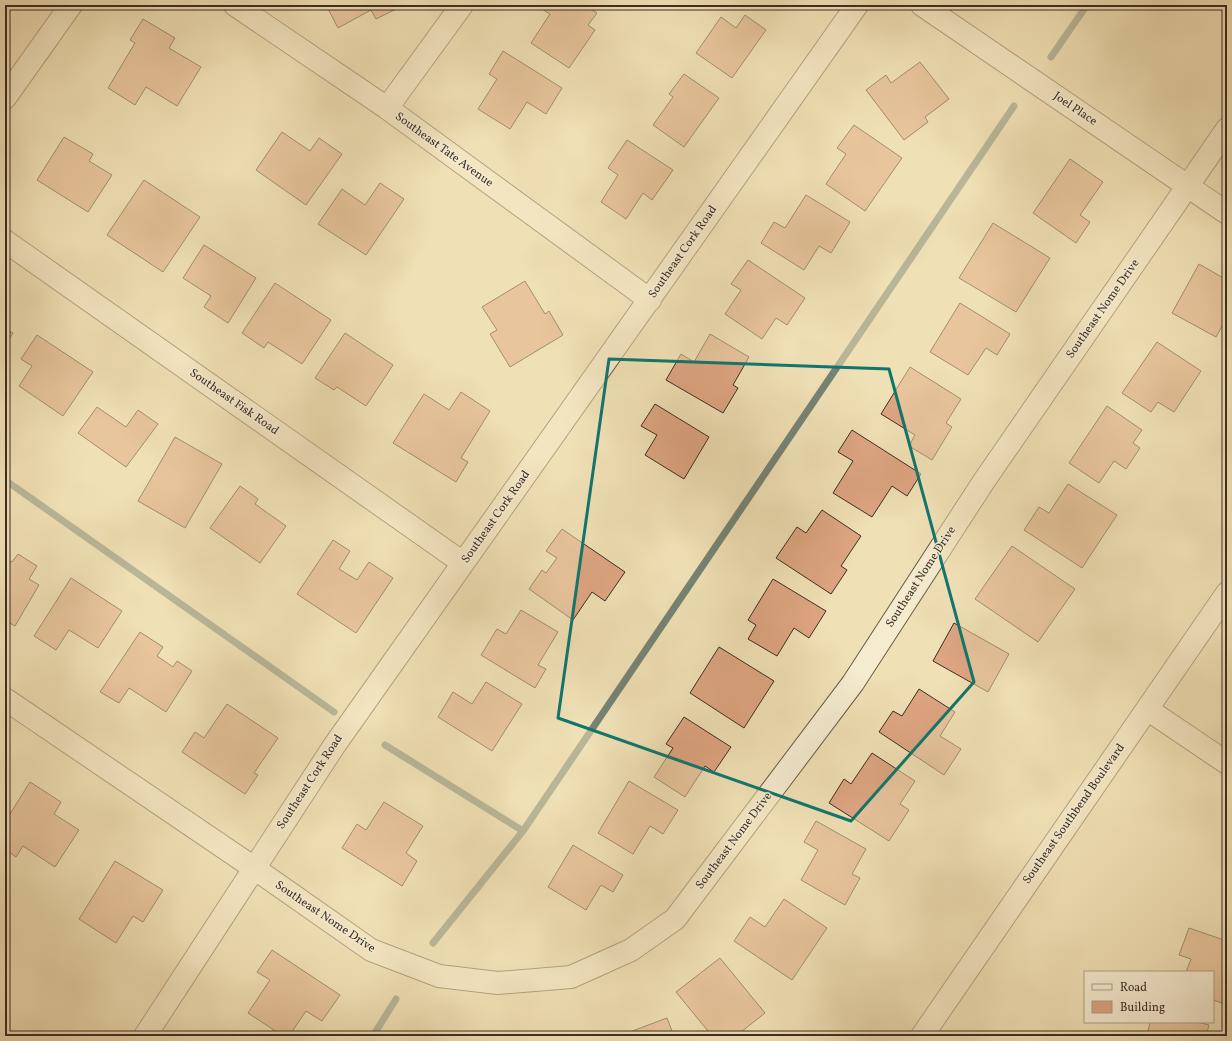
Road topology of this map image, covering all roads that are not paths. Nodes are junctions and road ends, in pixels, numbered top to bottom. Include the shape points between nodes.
1 (71, 5) edge
2 (235, 5) edge
3 (462, 5) edge
4 (857, 5) edge
5 (922, 5) edge
6 (5, 98) edge
7 (387, 108) junction
8 (1227, 129) edge
9 (1188, 185) junction
10 (1227, 213) edge
11 (5, 241) edge
12 (650, 300) junction
13 (463, 563) junction
14 (1227, 593) edge
15 (5, 699) edge
16 (1147, 709) junction
17 (1227, 763) edge
18 (254, 868) junction
19 (145, 1036) edge
20 (922, 1036) edge

1 - 6 street
2 - 7 street, Southeast Tate Avenue
3 - 7 street
4 - 12 street, Southeast Cork Road
5 - 9 street, Joel Place
7 - 12 street, Southeast Tate Avenue
8 - 9 street, Southeast Nome Drive
9 - 10 street, Joel Place
9 - 18 street, Southeast Nome Drive via 984,481 853,683 675,919 631,950 572,978 498,983 446,977 371,950
11 - 13 street, Southeast Fisk Road
12 - 13 street, Southeast Cork Road
13 - 18 street, Southeast Cork Road via 334,746
14 - 16 street, Southeast Southbend Boulevard
15 - 18 street, Southeast Nome Drive
16 - 17 street
16 - 20 street, Southeast Southbend Boulevard
18 - 19 street, Southeast Cork Road

